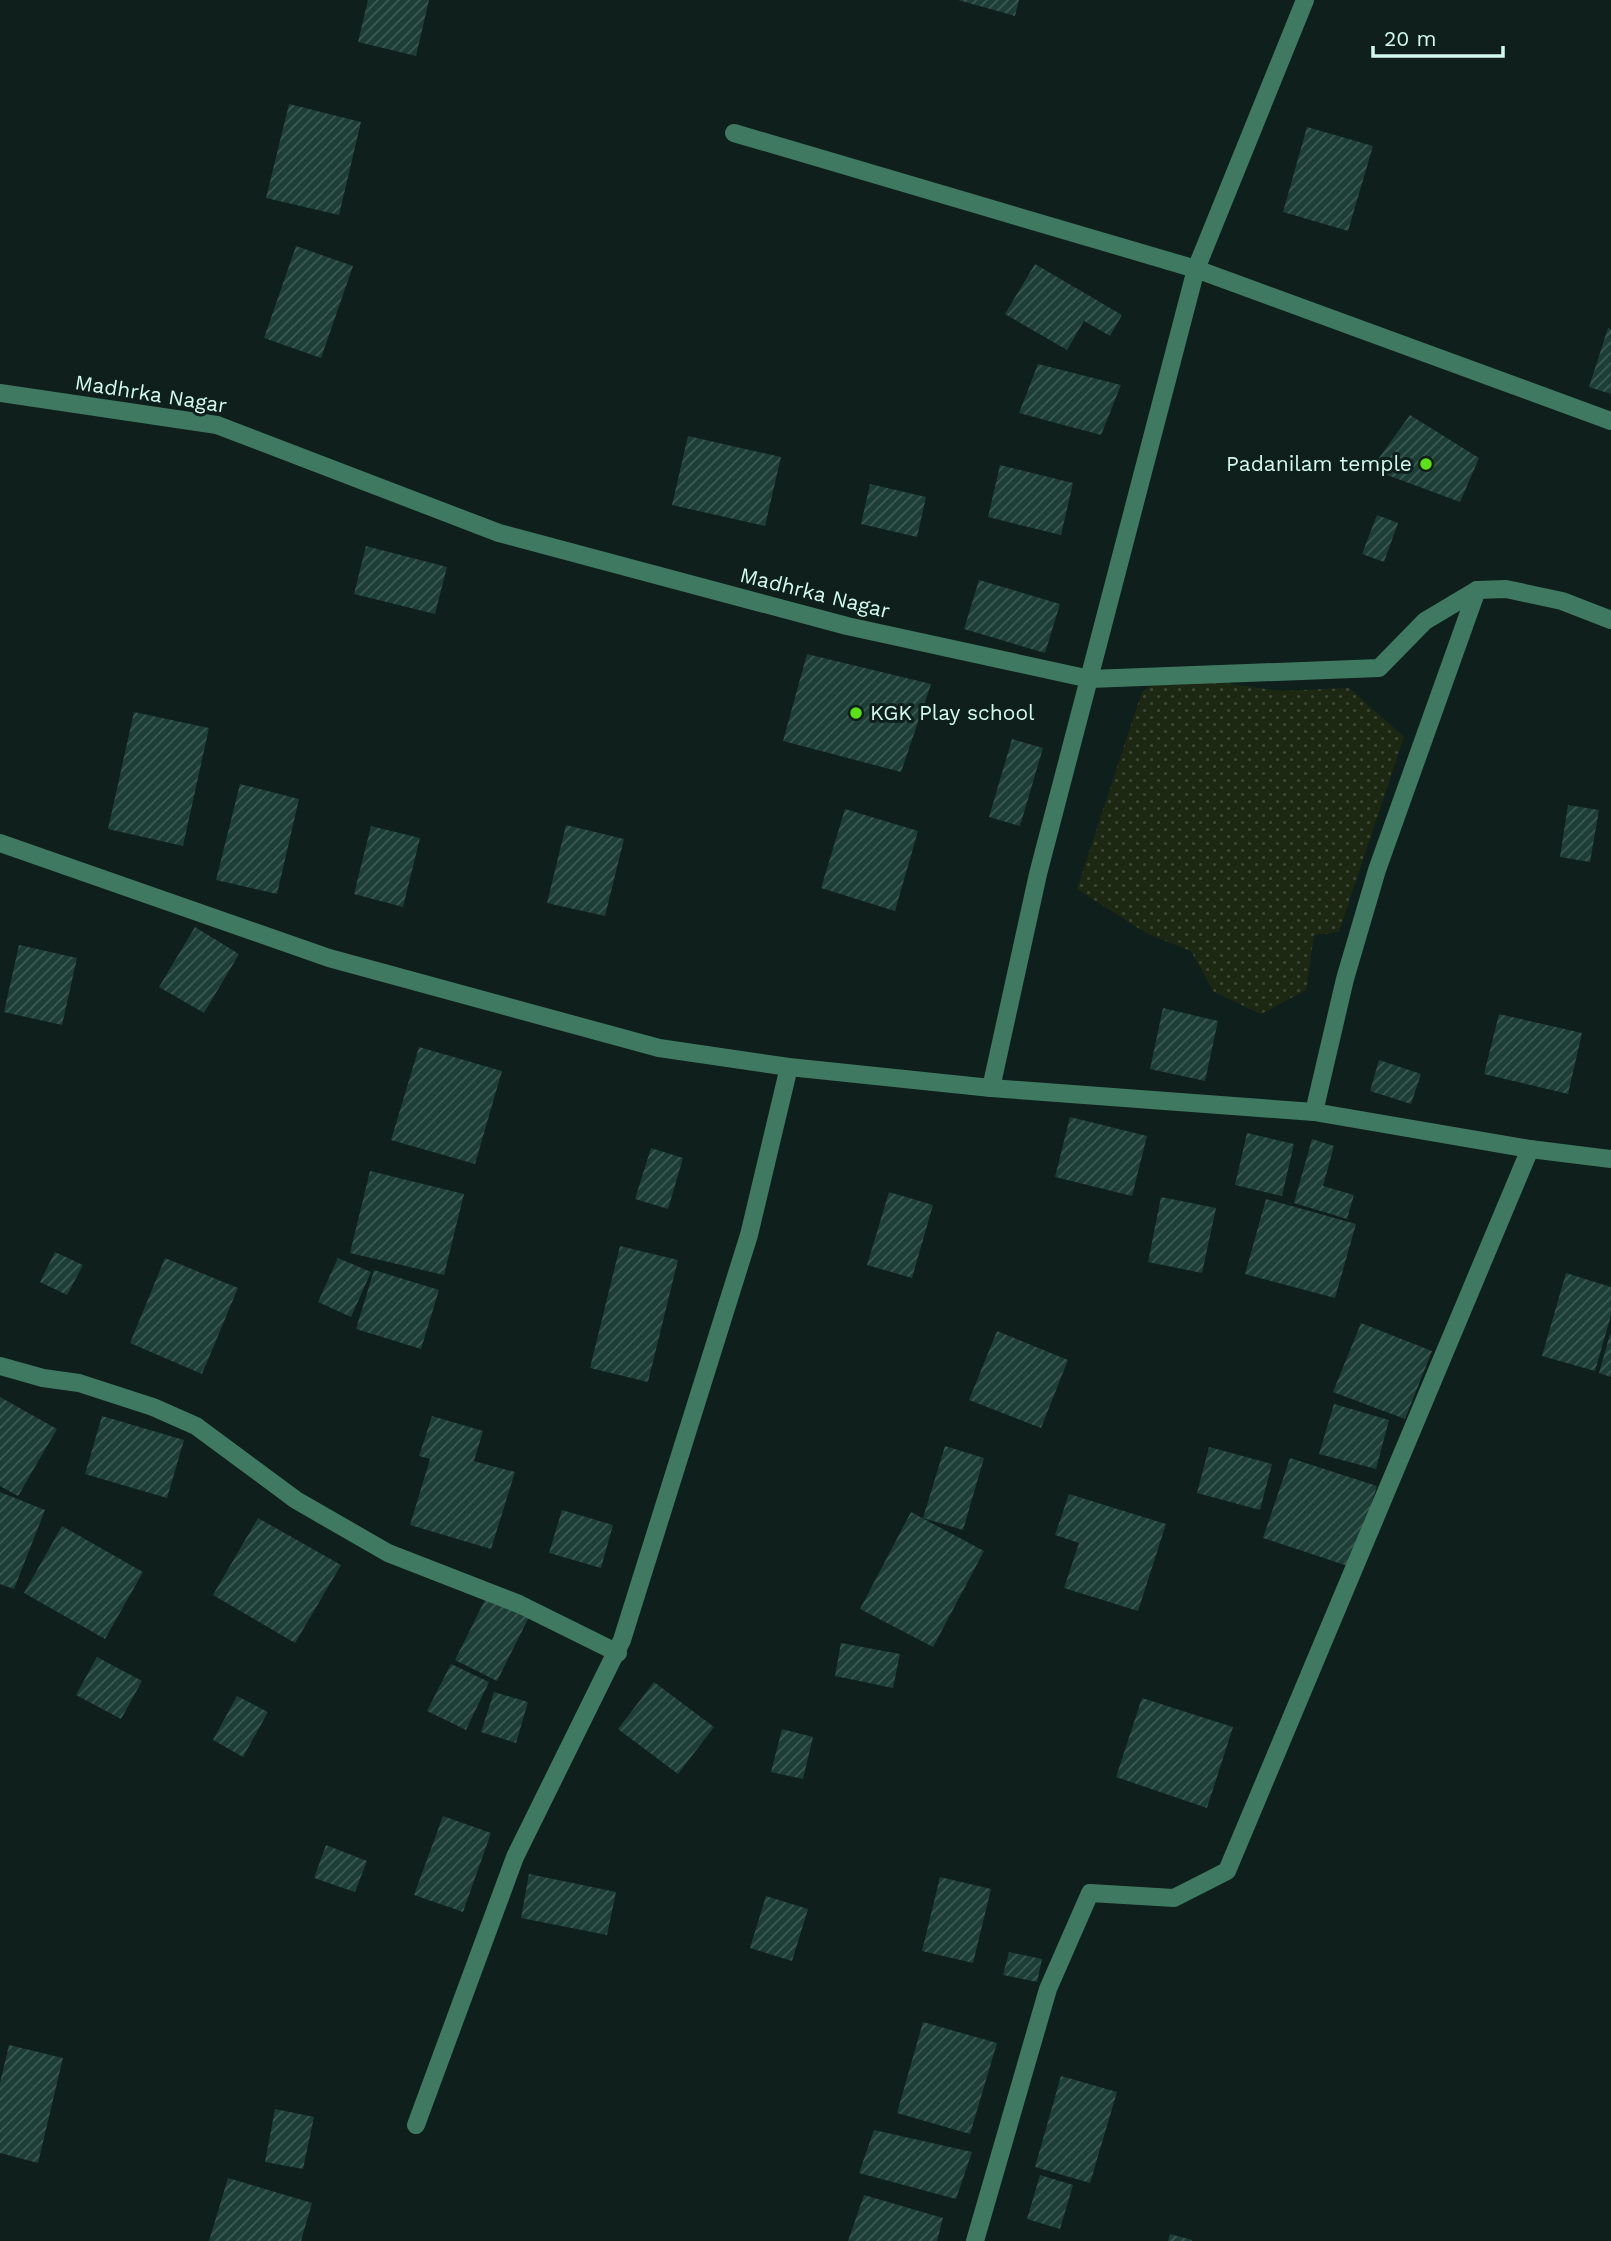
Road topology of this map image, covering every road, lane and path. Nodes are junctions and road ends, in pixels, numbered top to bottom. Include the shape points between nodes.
1 (1306, 0) edge
2 (734, 133) dead end
3 (1196, 269) junction
4 (0, 393) edge
5 (1611, 421) edge
6 (1477, 590) junction
7 (1611, 620) edge
8 (1090, 679) junction
9 (0, 843) edge
10 (789, 1067) junction
11 (991, 1088) junction
12 (1314, 1112) junction
13 (1530, 1149) junction
14 (1611, 1159) edge
15 (0, 1366) edge
16 (618, 1653) junction
17 (416, 2125) dead end
18 (975, 2241) edge

1 - 3 street
2 - 3 street
3 - 5 street
3 - 8 street
4 - 8 street, Madhrka Nagar via 217,425 499,533 847,626
6 - 7 street via 1506,589 1562,601
6 - 8 street, Madhrka Nagar via 1425,621 1380,668
6 - 12 street via 1377,870 1345,979
8 - 11 street via 1038,874
9 - 10 street via 329,958 660,1048
10 - 11 street
10 - 16 street via 748,1235
11 - 12 street
12 - 13 street
13 - 14 street
13 - 18 street via 1227,1871 1174,1898 1090,1893 1048,1989
15 - 16 street via 79,1382 196,1426 296,1500 388,1553 519,1604
16 - 17 street via 515,1857

